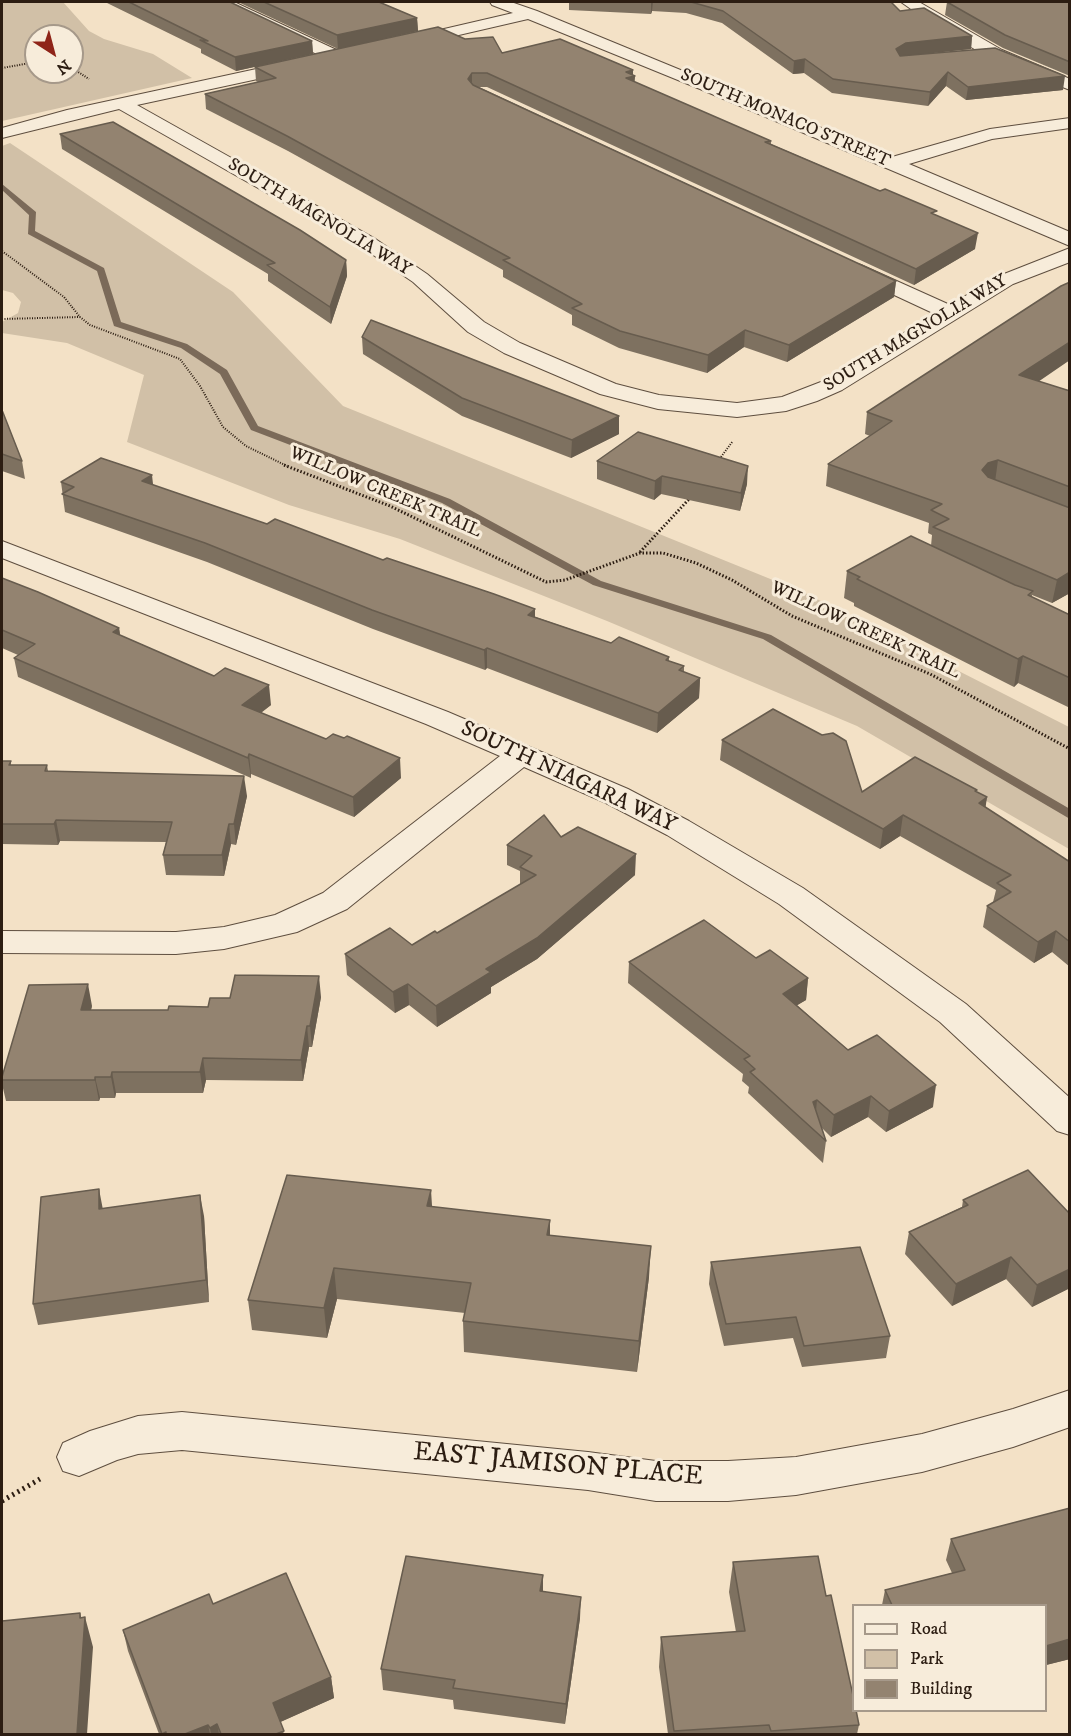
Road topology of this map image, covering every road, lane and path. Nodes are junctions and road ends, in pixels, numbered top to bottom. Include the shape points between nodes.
1 (223, 2) edge
2 (498, 2) edge
3 (909, 2) edge
4 (531, 14) junction
5 (386, 46) edge
6 (357, 52) edge
7 (996, 54) junction
8 (337, 57) junction
9 (962, 57) edge
10 (24, 64) edge
11 (2, 68) edge
12 (1070, 85) edge
13 (122, 104) junction
14 (1070, 124) edge
15 (2, 133) edge
16 (1027, 147) dead end
17 (890, 164) junction
18 (954, 169) dead end
19 (923, 178) junction
20 (1070, 240) edge
21 (2, 251) edge
22 (1070, 254) edge
23 (831, 259) edge
24 (951, 313) junction
25 (80, 317) junction
26 (2, 319) edge
27 (737, 410) junction
28 (712, 469) edge
29 (691, 497) edge
30 (2, 549) edge
31 (640, 553) junction
32 (1070, 749) edge
33 (522, 754) junction
34 (2, 942) edge
35 (1070, 1121) edge
36 (1070, 1408) edge
37 (79, 1457) dead end

1 - 8 street
2 - 4 street, SOUTH MONACO STREET
3 - 7 street
4 - 5 street
4 - 17 street, SOUTH MONACO STREET
6 - 8 street
7 - 9 street
7 - 12 street
8 - 13 street
10 - 11 path
13 - 15 street
13 - 27 street, SOUTH MAGNOLIA WAY via 367,242 420,278 476,327 512,348 608,389 658,402
14 - 16 street
14 - 17 street via 990,134
17 - 19 street, SOUTH MONACO STREET
18 - 19 street
19 - 20 street, SOUTH MONACO STREET
21 - 25 path, WILLOW CREEK TRAIL via 64,297
22 - 24 street, SOUTH MAGNOLIA WAY via 1006,280
23 - 24 street
24 - 27 street, SOUTH MAGNOLIA WAY via 834,385 786,404
25 - 26 path
25 - 31 path, WILLOW CREEK TRAIL via 101,330 180,359 223,427 246,446 400,510 538,580 565,580
27 - 28 path via 742,422 737,436
29 - 31 path
30 - 33 street, SOUTH NIAGARA WAY
31 - 32 path, WILLOW CREEK TRAIL via 663,553 696,563 792,616 930,674
33 - 34 street via 335,901 285,924 224,938 176,943
33 - 35 street, SOUTH NIAGARA WAY via 678,828 791,896 953,1013
36 - 37 street, EAST JAMISON PLACE via 922,1453 796,1476 728,1481 656,1481 182,1431 138,1435

